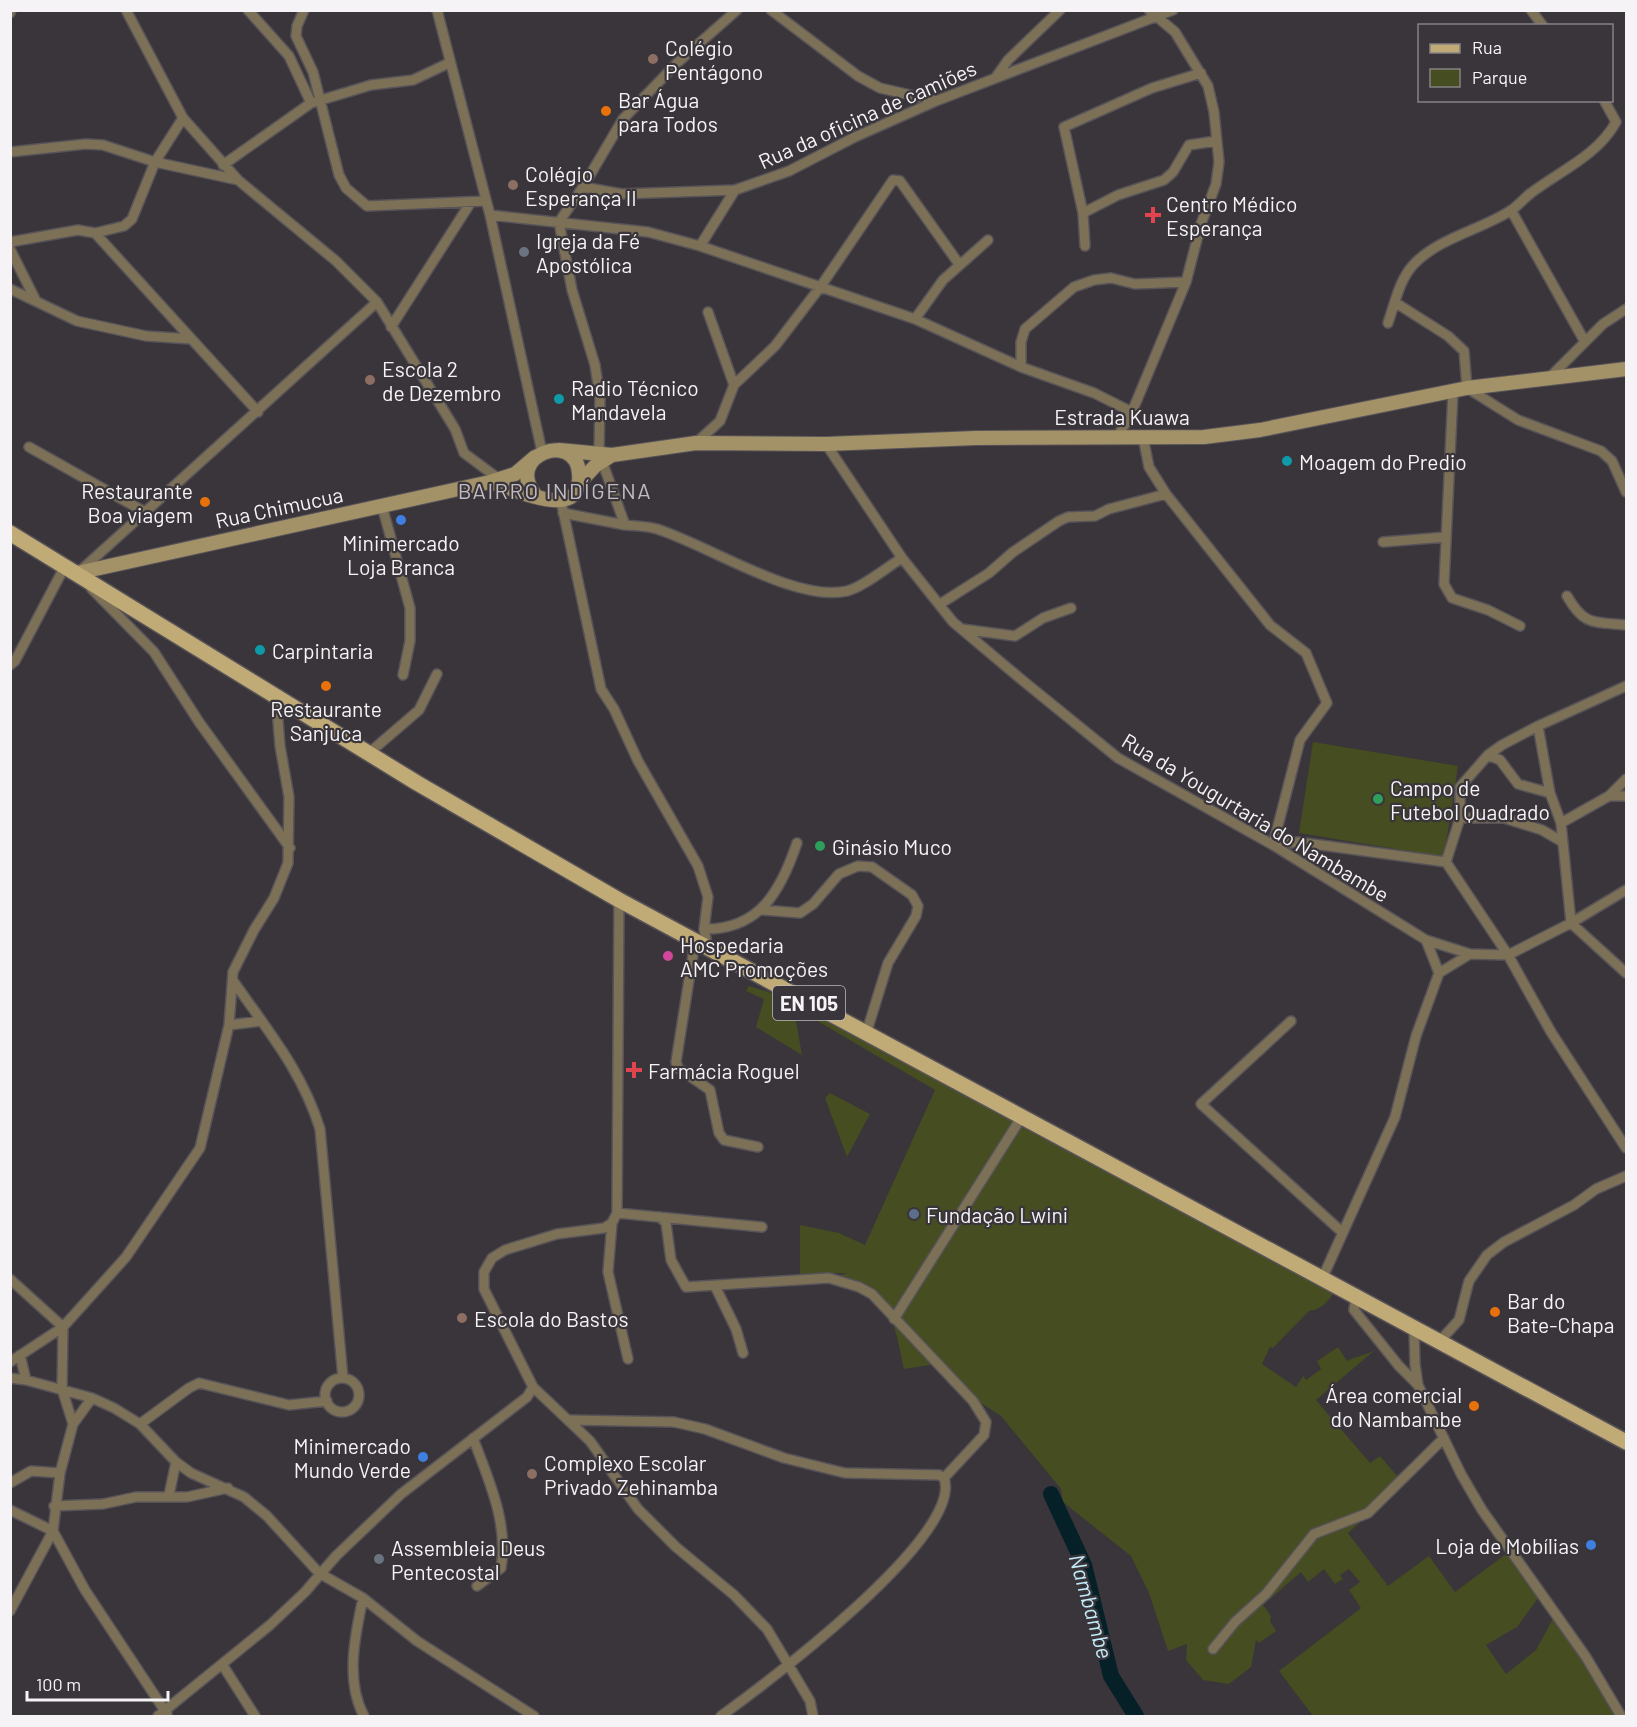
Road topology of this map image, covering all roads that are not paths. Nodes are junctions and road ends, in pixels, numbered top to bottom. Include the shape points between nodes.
1 (126, 10) edge
2 (248, 10) edge
3 (304, 10) edge
4 (437, 10) edge
5 (737, 10) edge
6 (771, 10) edge
7 (1060, 10) edge
8 (1173, 10) edge
9 (1531, 10) edge
10 (1152, 14) edge
11 (1542, 24) edge
12 (449, 63) junction
13 (1201, 72) junction
14 (996, 77) junction
15 (936, 101) junction
16 (315, 102) junction
17 (1605, 102) edge
18 (183, 118) junction
19 (1216, 141) junction
20 (10, 152) edge
21 (155, 162) junction
22 (223, 165) junction
23 (238, 180) junction
24 (583, 187) junction
25 (735, 190) junction
26 (486, 201) junction
27 (471, 202) junction
28 (1510, 210) junction
29 (1083, 213) junction
30 (490, 215) junction
31 (559, 222) junction
32 (95, 233) junction
33 (988, 240) dead end
34 (10, 242) edge
35 (700, 246) junction
36 (1085, 246) dead end
37 (10, 249) edge
38 (959, 264) junction
39 (1186, 282) junction
40 (821, 286) junction
41 (10, 288) edge
42 (34, 299) junction
43 (377, 302) junction
44 (1396, 303) junction
45 (1626, 309) edge
46 (708, 312) dead end
47 (915, 319) junction
48 (1388, 323) dead end
49 (391, 327) junction
50 (191, 339) junction
51 (1585, 342) junction
52 (1021, 368) junction
53 (1626, 369) edge
54 (1549, 378) junction
55 (734, 385) junction
56 (1460, 390) junction
57 (258, 412) junction
58 (1132, 412) junction
59 (1118, 436) junction
60 (1143, 437) junction
61 (696, 443) junction
62 (826, 444) junction
63 (29, 447) dead end
64 (559, 450) junction
65 (538, 455) junction
66 (605, 456) junction
67 (1626, 468) edge
68 (1620, 477) junction
69 (495, 481) junction
70 (578, 484) junction
71 (1626, 492) edge
72 (1166, 494) junction
73 (536, 496) junction
74 (382, 506) junction
75 (562, 507) junction
76 (144, 512) junction
77 (625, 525) junction
78 (10, 533) edge
79 (1446, 537) junction
80 (1383, 542) dead end
81 (902, 558) junction
82 (71, 570) junction
83 (1567, 596) dead end
84 (940, 604) junction
85 (1071, 608) dead end
86 (1626, 625) edge
87 (1520, 626) dead end
88 (962, 629) junction
89 (10, 665) edge
90 (437, 674) dead end
91 (403, 675) dead end
92 (1626, 686) edge
93 (276, 696) junction
94 (1538, 726) junction
95 (369, 753) junction
96 (1488, 755) junction
97 (1626, 779) edge
98 (1550, 793) junction
99 (1609, 796) junction
100 (1626, 796) edge
101 (1460, 819) junction
102 (1561, 823) junction
103 (1561, 841) junction
104 (797, 843) dead end
105 (1273, 845) junction
106 (290, 849) junction
107 (1446, 862) junction
108 (1626, 890) edge
109 (619, 900) junction
110 (763, 910) junction
111 (1571, 923) junction
112 (703, 940) junction
113 (1426, 940) junction
114 (1470, 954) junction
115 (1508, 955) junction
116 (1439, 973) junction
117 (1626, 973) edge
118 (234, 982) junction
119 (261, 1021) junction
120 (1291, 1021) dead end
121 (229, 1024) junction
122 (866, 1034) junction
123 (1021, 1118) junction
124 (758, 1147) dead end
125 (1626, 1148) edge
126 (1625, 1174) edge
127 (617, 1212) junction
128 (660, 1217) junction
129 (612, 1224) junction
130 (762, 1227) dead end
131 (1343, 1233) junction
132 (10, 1279) edge
133 (1322, 1279) junction
134 (715, 1286) junction
135 (1356, 1297) junction
136 (894, 1319) junction
137 (63, 1327) junction
138 (1414, 1328) junction
139 (1439, 1342) junction
140 (742, 1353) dead end
141 (20, 1355) junction
142 (628, 1359) dead end
143 (10, 1362) edge
144 (10, 1378) edge
145 (343, 1378) junction
146 (26, 1380) junction
147 (1418, 1385) junction
148 (533, 1387) junction
149 (62, 1389) junction
150 (92, 1398) junction
151 (327, 1401) junction
152 (570, 1420) junction
153 (73, 1424) junction
154 (140, 1424) junction
155 (473, 1438) junction
156 (1444, 1438) junction
157 (1626, 1442) edge
158 (176, 1462) junction
159 (60, 1473) junction
160 (944, 1478) junction
161 (10, 1483) edge
162 (228, 1488) junction
163 (169, 1495) junction
164 (54, 1506) junction
165 (10, 1510) edge
166 (53, 1531) junction
167 (319, 1573) junction
168 (477, 1586) dead end
169 (363, 1598) junction
170 (10, 1611) edge
171 (1213, 1649) dead end
172 (222, 1664) junction
173 (790, 1666) junction
174 (164, 1715) edge
175 (255, 1716) edge
176 (364, 1716) edge
177 (534, 1716) edge
178 (721, 1716) edge
179 (813, 1716) edge
180 (1621, 1716) edge

1 - 18 street
2 - 16 street via 289,56
3 - 16 street via 295,31 313,72
4 - 12 street
5 - 24 street via 677,63 623,119
6 - 15 street via 858,76 880,88
7 - 14 street via 1008,60
8 - 10 street, Rua da oficina de camiões
9 - 11 street
10 - 13 street via 1175,32
10 - 14 street, Rua da oficina de camiões
12 - 16 street via 413,80 371,85
12 - 26 street
13 - 19 street via 1214,112
13 - 29 street via 1152,88 1064,127
14 - 15 street, Rua da oficina de camiões
15 - 25 street, Rua da oficina de camiões via 789,171
16 - 22 street
16 - 27 street via 339,175 346,188 367,206
17 - 28 street via 1616,122 1611,131 1577,162
18 - 21 street
18 - 22 street
19 - 29 street via 1189,145 1164,180 1118,195
19 - 39 street via 1216,184
20 - 21 street via 103,145
21 - 23 street
21 - 32 street via 132,219 124,226
22 - 23 street
23 - 43 street via 336,261
24 - 25 street, Rua da oficina de camiões via 622,194
24 - 31 street
25 - 35 street
26 - 27 street
26 - 30 street
27 - 49 street
28 - 44 street via 1432,250 1414,264 1401,281
28 - 51 street
29 - 36 street
30 - 31 street
30 - 65 street
31 - 35 street via 648,232
31 - 66 street via 572,290 595,365
32 - 34 street via 78,230
32 - 50 street
33 - 38 street
35 - 40 street
37 - 42 street
38 - 40 street via 897,178
38 - 47 street
39 - 52 street via 1135,284 1111,278 1074,287 1025,329
39 - 58 street
40 - 47 street
40 - 55 street via 775,346
41 - 42 street
42 - 50 street via 77,321 146,336
43 - 49 street
43 - 57 street
44 - 48 street
44 - 56 street via 1448,336 1464,351
45 - 51 street
46 - 55 street
47 - 52 street
49 - 69 street via 455,429 464,453
50 - 57 street
51 - 54 street
52 - 58 street via 1094,393
53 - 54 street, Estrada Kuawa
54 - 56 street, Estrada Kuawa
55 - 61 street via 720,422
56 - 60 street, Estrada Kuawa via 1260,430
56 - 68 street via 1518,420 1601,451
56 - 79 street
57 - 76 street
58 - 59 street
59 - 60 street, Estrada Kuawa
59 - 62 street, Estrada Kuawa
60 - 72 street via 1149,467
61 - 62 street, Estrada Kuawa
61 - 66 street, Estrada Kuawa
62 - 81 street, Rua da Yougurtaria do Nambambe
63 - 76 street
64 - 65 street
64 - 66 street
64 - 70 street via 578,467
65 - 69 street, Rua Chimucua via 515,474
65 - 73 street via 530,464 528,481
66 - 70 street
66 - 77 street
67 - 68 street
68 - 71 street
69 - 73 street, Rua Chimucua
69 - 74 street, Rua Chimucua
70 - 75 street
72 - 84 street via 1095,516 1059,521
72 - 105 street via 1270,625 1306,653 1327,702 1300,740
73 - 75 street, Rua Chimucua
74 - 82 street, Rua Chimucua
74 - 91 street via 410,608 410,641
75 - 77 street
75 - 112 street via 601,689 698,866 708,897
76 - 82 street
77 - 81 street via 656,529 768,578 832,594 850,591
78 - 82 main road, EN 105
79 - 80 street
79 - 87 street via 1447,593
81 - 84 street, Rua da Yougurtaria do Nambambe
82 - 89 street
82 - 93 main road, EN 105
82 - 106 street via 154,652
83 - 86 street via 1587,621
84 - 88 street, Rua da Yougurtaria do Nambambe
85 - 88 street via 1043,618 1015,636
88 - 105 street, Rua da Yougurtaria do Nambambe via 1118,758
90 - 95 street via 419,710
92 - 94 street
93 - 95 main road, EN 105
93 - 106 street via 289,797
94 - 96 street
94 - 98 street
95 - 109 main road, EN 105
96 - 98 street via 1500,760 1518,784
96 - 101 street via 1460,787
97 - 99 street
98 - 102 street
99 - 100 street
99 - 102 street
101 - 103 street via 1504,818 1542,830
101 - 107 street
102 - 103 street
103 - 111 street
104 - 110 street via 786,878
105 - 107 street via 1298,842
105 - 113 street, Rua da Yougurtaria do Nambambe
106 - 118 street via 274,898 233,972
107 - 115 street
108 - 111 street
109 - 112 main road, EN 105
109 - 127 street
110 - 112 street
110 - 122 street via 800,913 813,904 838,874 858,866 872,867 912,895 918,906 916,916 888,963
111 - 115 street
111 - 117 street
112 - 122 main road, EN 105
112 - 124 street via 676,1062 678,1068 710,1090 724,1140
113 - 114 street, Rua da Yougurtaria do Nambambe
113 - 116 street
114 - 115 street, Rua da Yougurtaria do Nambambe
114 - 116 street
115 - 125 street via 1551,1032
116 - 131 street via 1416,1036 1395,1117
118 - 119 street
118 - 121 street
119 - 121 street
119 - 145 street via 296,1070 320,1129
120 - 131 street via 1201,1104
121 - 137 street via 200,1148 126,1257
122 - 123 main road, EN 105
123 - 133 main road, EN 105
123 - 136 street
126 - 139 street via 1486,1255 1469,1281 1459,1320
127 - 128 street
127 - 129 street
128 - 130 street
128 - 134 street via 666,1223 671,1260 686,1287
129 - 142 street via 608,1272
129 - 148 street via 529,1241 492,1258 484,1272 490,1304
131 - 133 street
132 - 137 street
133 - 135 main road, EN 105
134 - 136 street via 829,1278 872,1294
134 - 140 street via 736,1329
135 - 138 main road, EN 105
135 - 147 street via 1354,1310
136 - 160 street via 973,1401 986,1422 984,1435
137 - 141 street
137 - 149 street
138 - 139 main road, EN 105
138 - 147 street
139 - 157 main road, EN 105
141 - 143 street
141 - 146 street
144 - 146 street
145 - 151 street via 328,1386
145 - 151 street via 357,1386 358,1402 345,1412 334,1410
146 - 149 street
147 - 156 street
148 - 152 street
148 - 155 street via 527,1397
149 - 150 street
149 - 153 street
150 - 153 street
150 - 154 street
151 - 154 street via 289,1405 199,1383
152 - 160 street via 674,1422 784,1458 845,1473
152 - 173 street via 590,1441 638,1509 767,1629
153 - 159 street
154 - 158 street
155 - 167 street via 401,1494
155 - 168 street via 492,1489 504,1554 501,1568
156 - 171 street via 1368,1513 1314,1534 1266,1594
156 - 180 street via 1482,1510 1586,1657
158 - 162 street via 191,1473
158 - 163 street
159 - 161 street via 31,1471
159 - 164 street
160 - 173 street via 947,1492 932,1526 900,1564
162 - 163 street via 187,1497
162 - 167 street via 267,1516
163 - 164 street
164 - 166 street
165 - 166 street
166 - 170 street
166 - 174 street via 85,1590
167 - 169 street
167 - 172 street via 270,1625
169 - 176 street via 354,1638 355,1693
169 - 177 street via 417,1641
172 - 174 street
172 - 175 street
173 - 178 street
173 - 179 street via 810,1701

